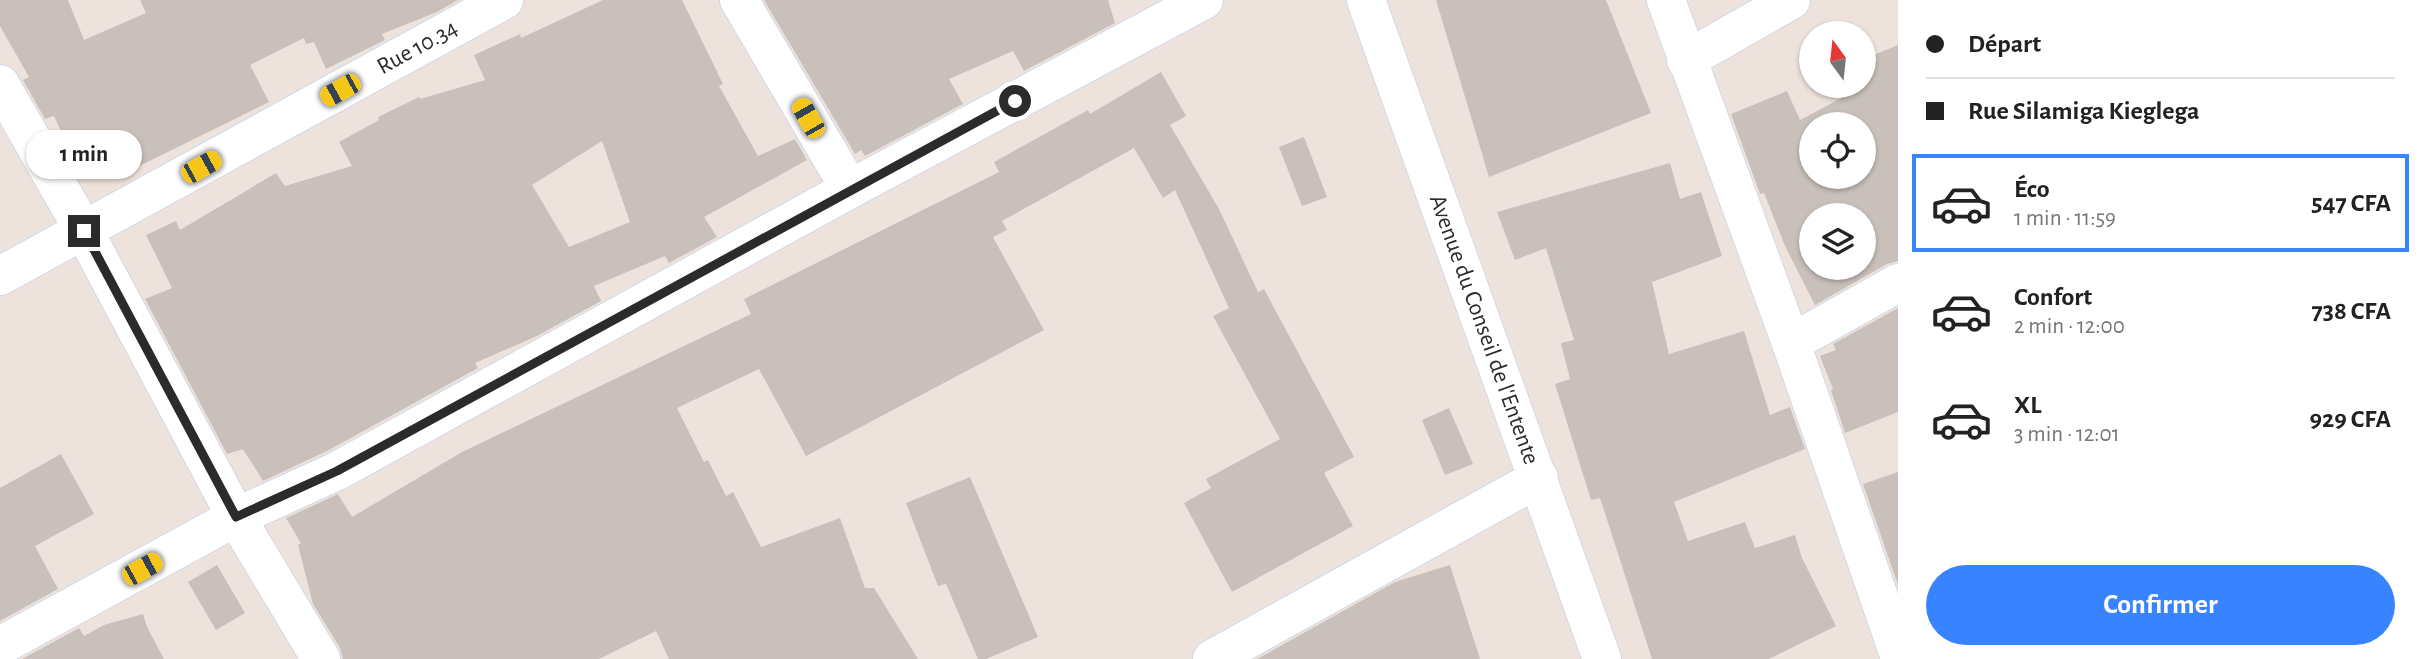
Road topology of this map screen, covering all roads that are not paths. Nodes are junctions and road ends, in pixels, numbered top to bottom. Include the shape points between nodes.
1 (503, 0) edge
2 (739, 0) edge
3 (1204, 0) edge
4 (1366, 0) edge
5 (1666, 0) edge
6 (1791, 0) edge
7 (1686, 60) junction
8 (0, 84) edge
9 (850, 189) junction
10 (84, 231) junction
11 (0, 276) edge
12 (1898, 283) edge
13 (1791, 343) junction
14 (1539, 478) junction
15 (236, 517) junction
16 (0, 646) edge
17 (1898, 652) edge
18 (321, 659) edge
19 (1212, 659) edge
20 (1602, 659) edge

1 - 10 street, Rue 10.34
2 - 9 street
3 - 9 street
4 - 14 street, Avenue du Conseil de l'Entente
5 - 7 street
6 - 7 street
7 - 13 street
8 - 10 street
9 - 15 street via 337,471
10 - 11 street, Rue 10.34
10 - 15 street
12 - 13 street
13 - 17 street
14 - 19 street
14 - 20 street, Avenue du Conseil de l'Entente
15 - 16 street
15 - 18 street

